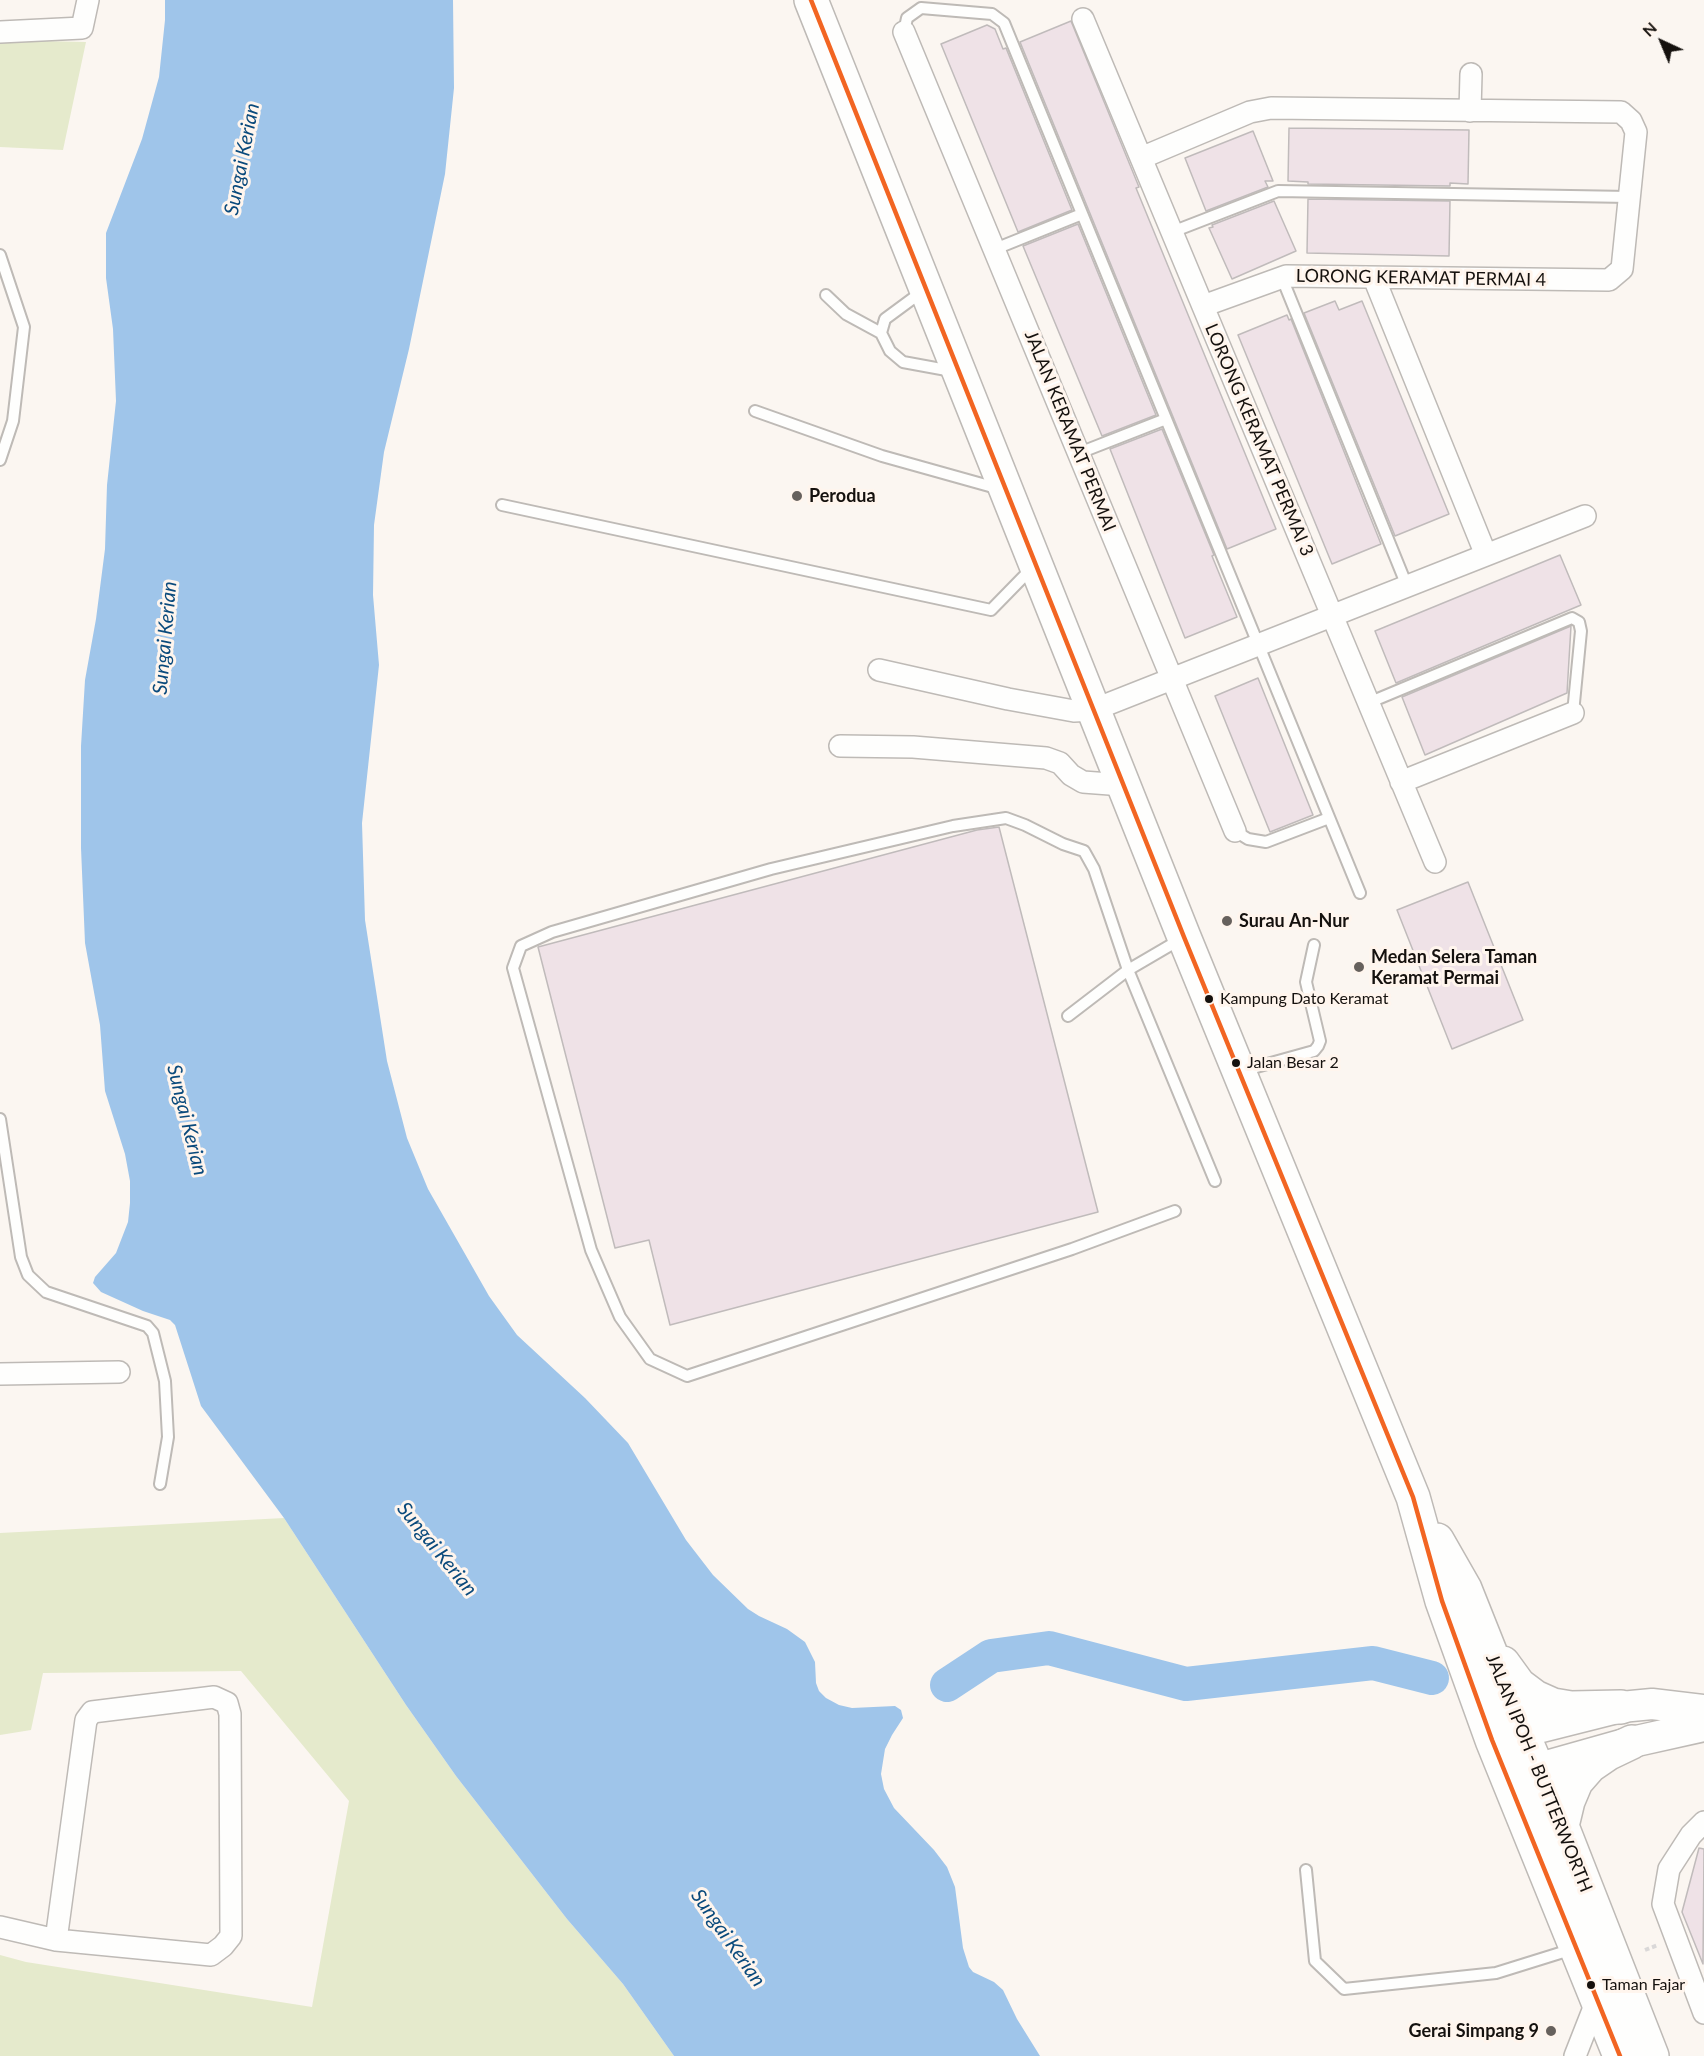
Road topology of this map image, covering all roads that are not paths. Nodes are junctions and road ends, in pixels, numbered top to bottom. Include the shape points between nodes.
1 (88, 0) edge
2 (811, 0) edge
3 (1083, 19) dead end
4 (0, 32) edge
5 (904, 32) joint
6 (1471, 74) dead end
7 (1470, 111) junction
8 (1141, 158) junction
9 (1629, 197) junction
10 (1082, 214) junction
11 (1172, 232) junction
12 (995, 249) junction
13 (0, 255) edge
14 (1282, 278) junction
15 (1374, 278) junction
16 (926, 289) junction
17 (826, 295) dead end
18 (1203, 306) junction
19 (881, 333) junction
20 (959, 372) junction
21 (755, 411) dead end
22 (1166, 418) junction
23 (1079, 453) junction
24 (0, 460) edge
25 (1006, 490) junction
26 (502, 505) dead end
27 (1585, 516) dead end
28 (1486, 555) junction
29 (1035, 564) junction
30 (1407, 586) junction
31 (1332, 616) junction
32 (1258, 645) junction
33 (879, 670) dead end
34 (1172, 679) junction
35 (1368, 703) junction
36 (1093, 710) junction
37 (1573, 713) joint
38 (840, 746) dead end
39 (1401, 782) junction
40 (1123, 785) junction
41 (1329, 818) junction
42 (1235, 831) joint
43 (1435, 862) dead end
44 (1360, 893) dead end
45 (1184, 938) junction
46 (1314, 945) dead end
47 (1128, 970) junction
48 (1068, 1016) dead end
49 (1239, 1072) junction
50 (0, 1119) edge
51 (1215, 1181) dead end
52 (1175, 1211) dead end
53 (118, 1372) dead end
54 (0, 1374) edge
55 (160, 1484) dead end
56 (1413, 1497) junction
57 (1465, 1589) junction
58 (1621, 1707) junction
59 (1704, 1710) edge
60 (1704, 1726) edge
61 (1507, 1736) junction
62 (1632, 1742) junction
63 (1538, 1769) junction
64 (1507, 1778) junction
65 (1704, 1822) edge
66 (1562, 1826) junction
67 (1306, 1870) dead end
68 (0, 1927) edge
69 (56, 1940) junction
70 (1576, 1948) junction
71 (1597, 2000) junction
72 (1704, 2013) edge
73 (1575, 2056) edge
74 (1620, 2056) edge
75 (1652, 2056) edge

1 - 4 street via 82,28
2 - 16 highway, JALAN IPOH - BUTTERWORTH
3 - 8 street, LORONG KERAMAT PERMAI 3
5 - 10 lane via 907,18 921,8 992,14 1004,23
5 - 12 street, JALAN KERAMAT PERMAI
6 - 7 street
7 - 8 street via 1271,108 1250,112
7 - 9 street via 1621,112 1636,132
8 - 11 street, LORONG KERAMAT PERMAI 3
9 - 11 lane via 1278,191
9 - 15 street, LORONG KERAMAT PERMAI 4 via 1622,269 1609,280
10 - 12 lane
10 - 22 lane
11 - 18 street, LORONG KERAMAT PERMAI 3
12 - 23 street, JALAN KERAMAT PERMAI
13 - 24 lane via 24,327 13,421
14 - 15 street, LORONG KERAMAT PERMAI 4
14 - 18 street, LORONG KERAMAT PERMAI 4
14 - 30 lane
15 - 28 street
16 - 19 lane via 885,319
16 - 20 highway, JALAN IPOH - BUTTERWORTH
17 - 19 lane via 846,314
18 - 31 street, LORONG KERAMAT PERMAI 3
19 - 20 lane via 890,351 903,362
20 - 25 highway, JALAN IPOH - BUTTERWORTH
21 - 25 lane via 882,456
22 - 23 lane
22 - 32 lane
23 - 34 street, JALAN KERAMAT PERMAI
25 - 29 highway, JALAN IPOH - BUTTERWORTH
26 - 29 lane via 991,610
27 - 28 street
28 - 30 street
29 - 36 highway, JALAN IPOH - BUTTERWORTH
30 - 31 street
31 - 32 street
31 - 35 street, LORONG KERAMAT PERMAI 3
32 - 34 street
32 - 41 lane
33 - 36 street via 1019,701 1074,711
34 - 36 street
34 - 42 street, JALAN KERAMAT PERMAI
35 - 37 lane via 1572,618 1579,622 1581,631
35 - 39 street, LORONG KERAMAT PERMAI 3
36 - 40 highway, JALAN IPOH - BUTTERWORTH
37 - 39 street
38 - 40 street via 913,747 1046,758 1060,763 1083,782
39 - 43 street, LORONG KERAMAT PERMAI 3
40 - 45 highway, JALAN IPOH - BUTTERWORTH
41 - 42 lane via 1266,842 1248,839
41 - 44 lane
45 - 47 lane
45 - 49 highway, JALAN IPOH - BUTTERWORTH
46 - 49 lane via 1306,982 1320,1041 1318,1047
47 - 48 lane
47 - 51 lane
47 - 52 lane via 1094,869 1084,851 1006,818 953,826 771,868 623,910 521,946 513,968 591,1250 620,1317 650,1359 687,1376 1072,1249
49 - 56 highway, JALAN IPOH - BUTTERWORTH
50 - 55 lane via 21,1257 28,1275 46,1292 147,1326 153,1333 165,1382 168,1437
53 - 54 street
56 - 57 highway, JALAN IPOH - BUTTERWORTH
56 - 61 highway, JALAN IPOH - BUTTERWORTH via 1442,1601
57 - 58 highway via 1507,1670 1519,1685 1553,1705
57 - 61 highway, JALAN IPOH - BUTTERWORTH
58 - 59 street via 1652,1704
58 - 61 street
60 - 62 street
61 - 63 highway, JALAN IPOH - BUTTERWORTH
61 - 64 highway, JALAN IPOH - BUTTERWORTH
62 - 63 street
62 - 66 highway via 1590,1766 1576,1782
63 - 64 street
63 - 66 highway, JALAN IPOH - BUTTERWORTH
64 - 70 highway, JALAN IPOH - BUTTERWORTH
65 - 72 street via 1669,1869 1663,1904
66 - 75 highway, JALAN IPOH - BUTTERWORTH
67 - 70 lane via 1316,1961 1344,1989 1496,1972
68 - 69 street
69 - 69 street via 211,1955 231,1936 227,1703 214,1697 92,1712 86,1720
70 - 71 highway, JALAN IPOH - BUTTERWORTH
71 - 73 street
71 - 74 highway, JALAN IPOH - BUTTERWORTH

